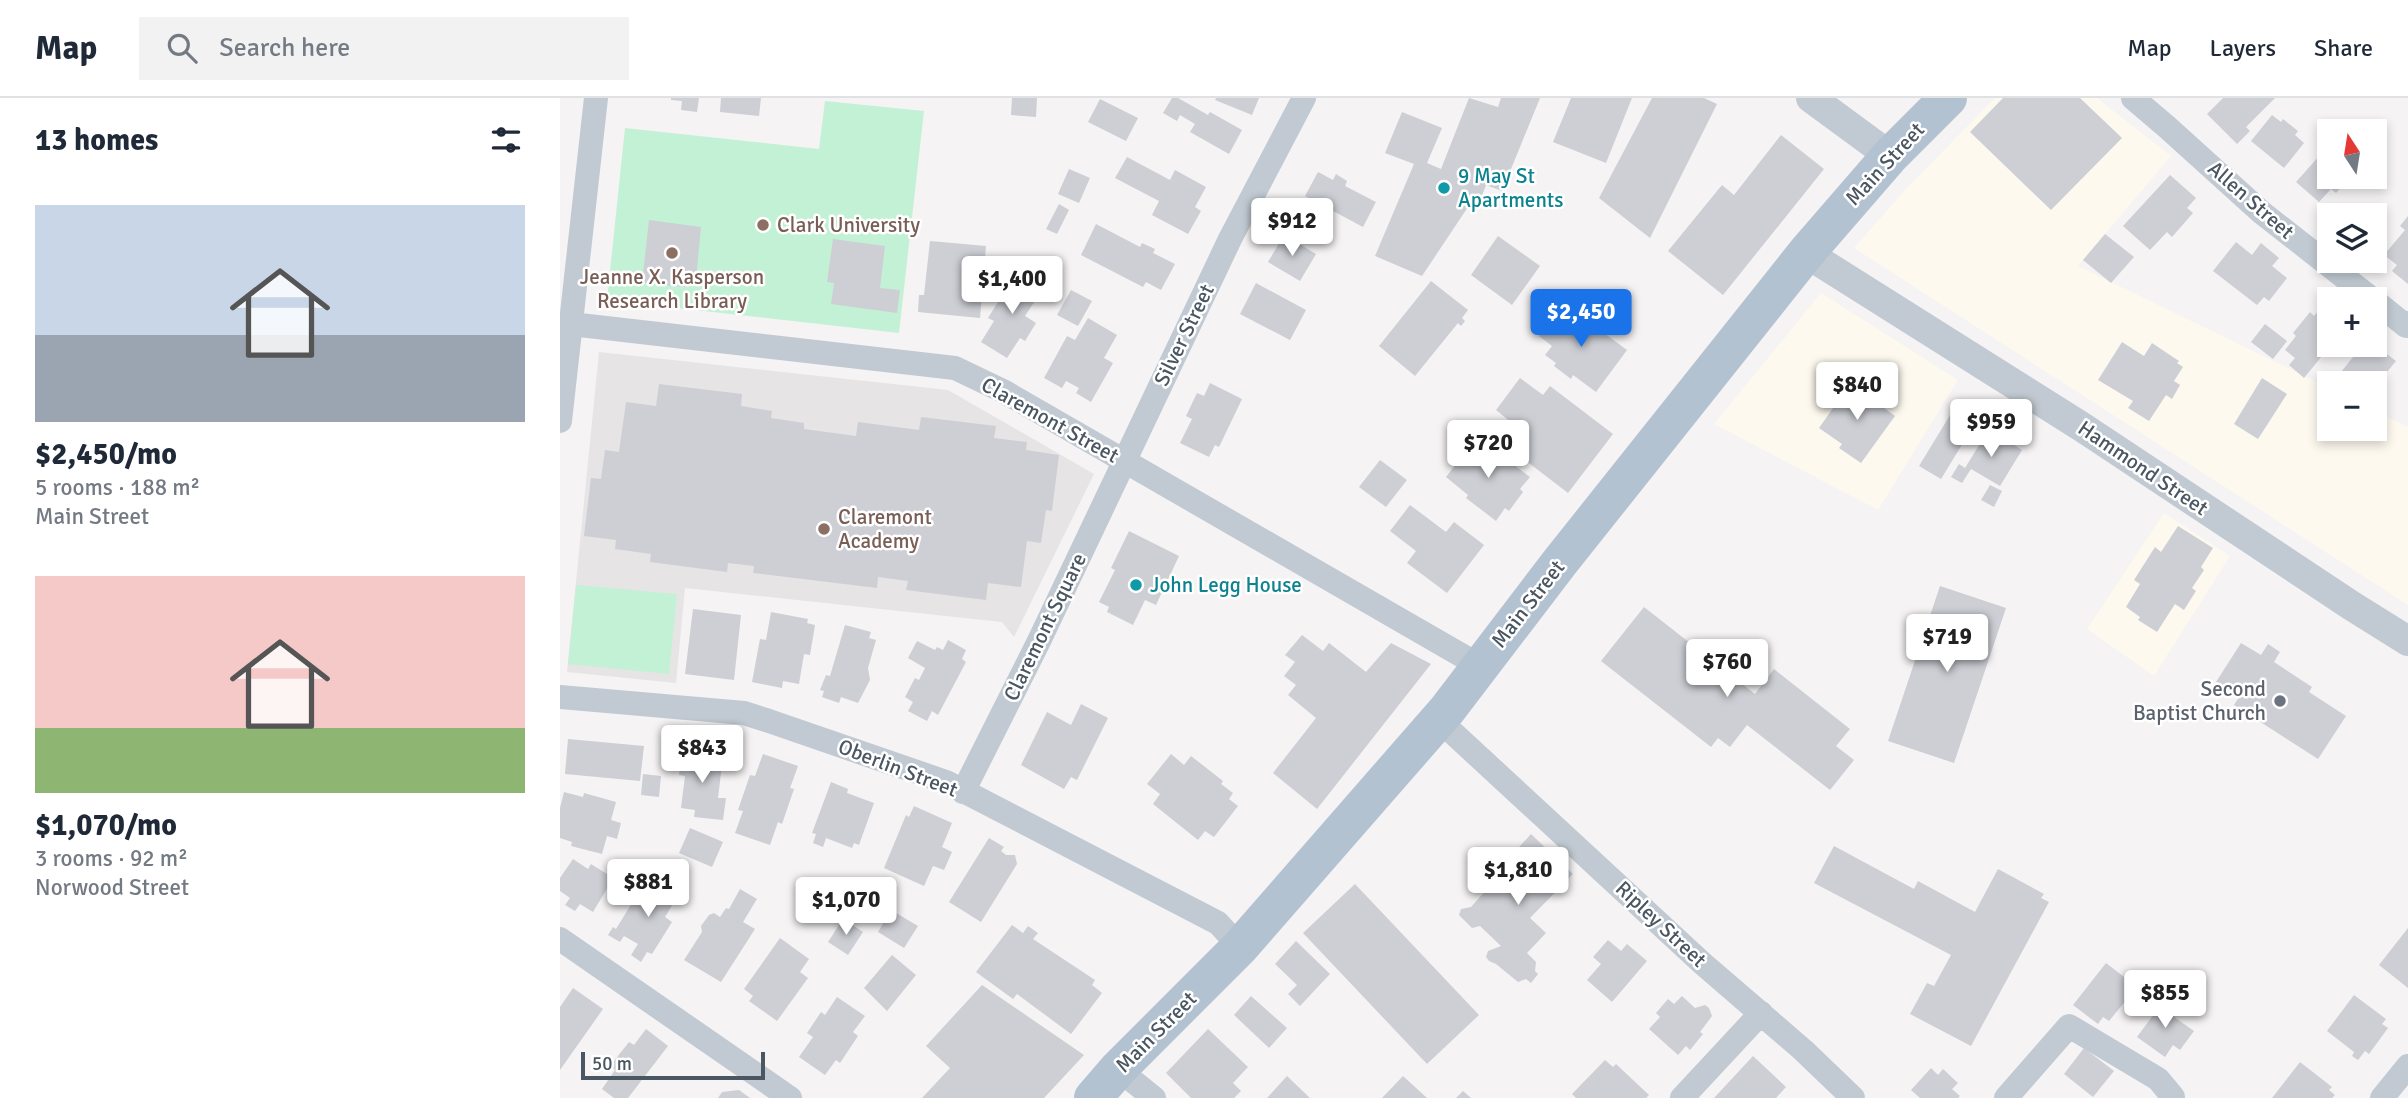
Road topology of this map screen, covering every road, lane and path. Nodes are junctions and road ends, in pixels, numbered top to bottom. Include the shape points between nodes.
1 (596, 98) edge
2 (1304, 98) edge
3 (1811, 98) edge
4 (1948, 98) edge
5 (2133, 98) edge
6 (1891, 156) junction
7 (1806, 253) junction
8 (2356, 287) edge
9 (2387, 310) edge
10 (571, 324) junction
11 (2407, 325) edge
12 (560, 421) edge
13 (1124, 461) junction
14 (2408, 641) edge
15 (1480, 666) junction
16 (560, 697) edge
17 (1439, 720) junction
18 (963, 792) junction
19 (560, 939) edge
20 (1241, 947) junction
21 (1761, 1013) junction
22 (2408, 1066) edge
23 (1118, 1069) junction
24 (790, 1098) edge
25 (1093, 1098) edge
26 (1154, 1098) edge
27 (1682, 1098) edge
28 (1853, 1098) edge
29 (2006, 1098) edge
30 (2171, 1098) edge
31 (2382, 1098) edge

1 - 10 street
2 - 13 street, Silver Street via 1230,239
3 - 6 street
4 - 6 main road, Main Street
5 - 8 street, Allen Street via 2260,212
6 - 7 main road, Main Street
7 - 14 street, Hammond Street
7 - 15 main road, Main Street
9 - 11 street, Allen Street
10 - 12 street
10 - 13 street, Claremont Street via 955,368
13 - 15 street, Claremont Street
13 - 18 street, Claremont Square
15 - 17 main road, Main Street
16 - 18 street, Oberlin Street via 744,713 946,782
17 - 20 main road, Main Street
17 - 21 street, Ripley Street
18 - 20 street, Oberlin Street via 1218,923
19 - 24 street
20 - 23 main road, Main Street
21 - 27 street
21 - 28 street, Ripley Street
22 - 31 street
23 - 25 main road, Main Street
23 - 26 street
29 - 30 street via 2069,1027 2158,1079

